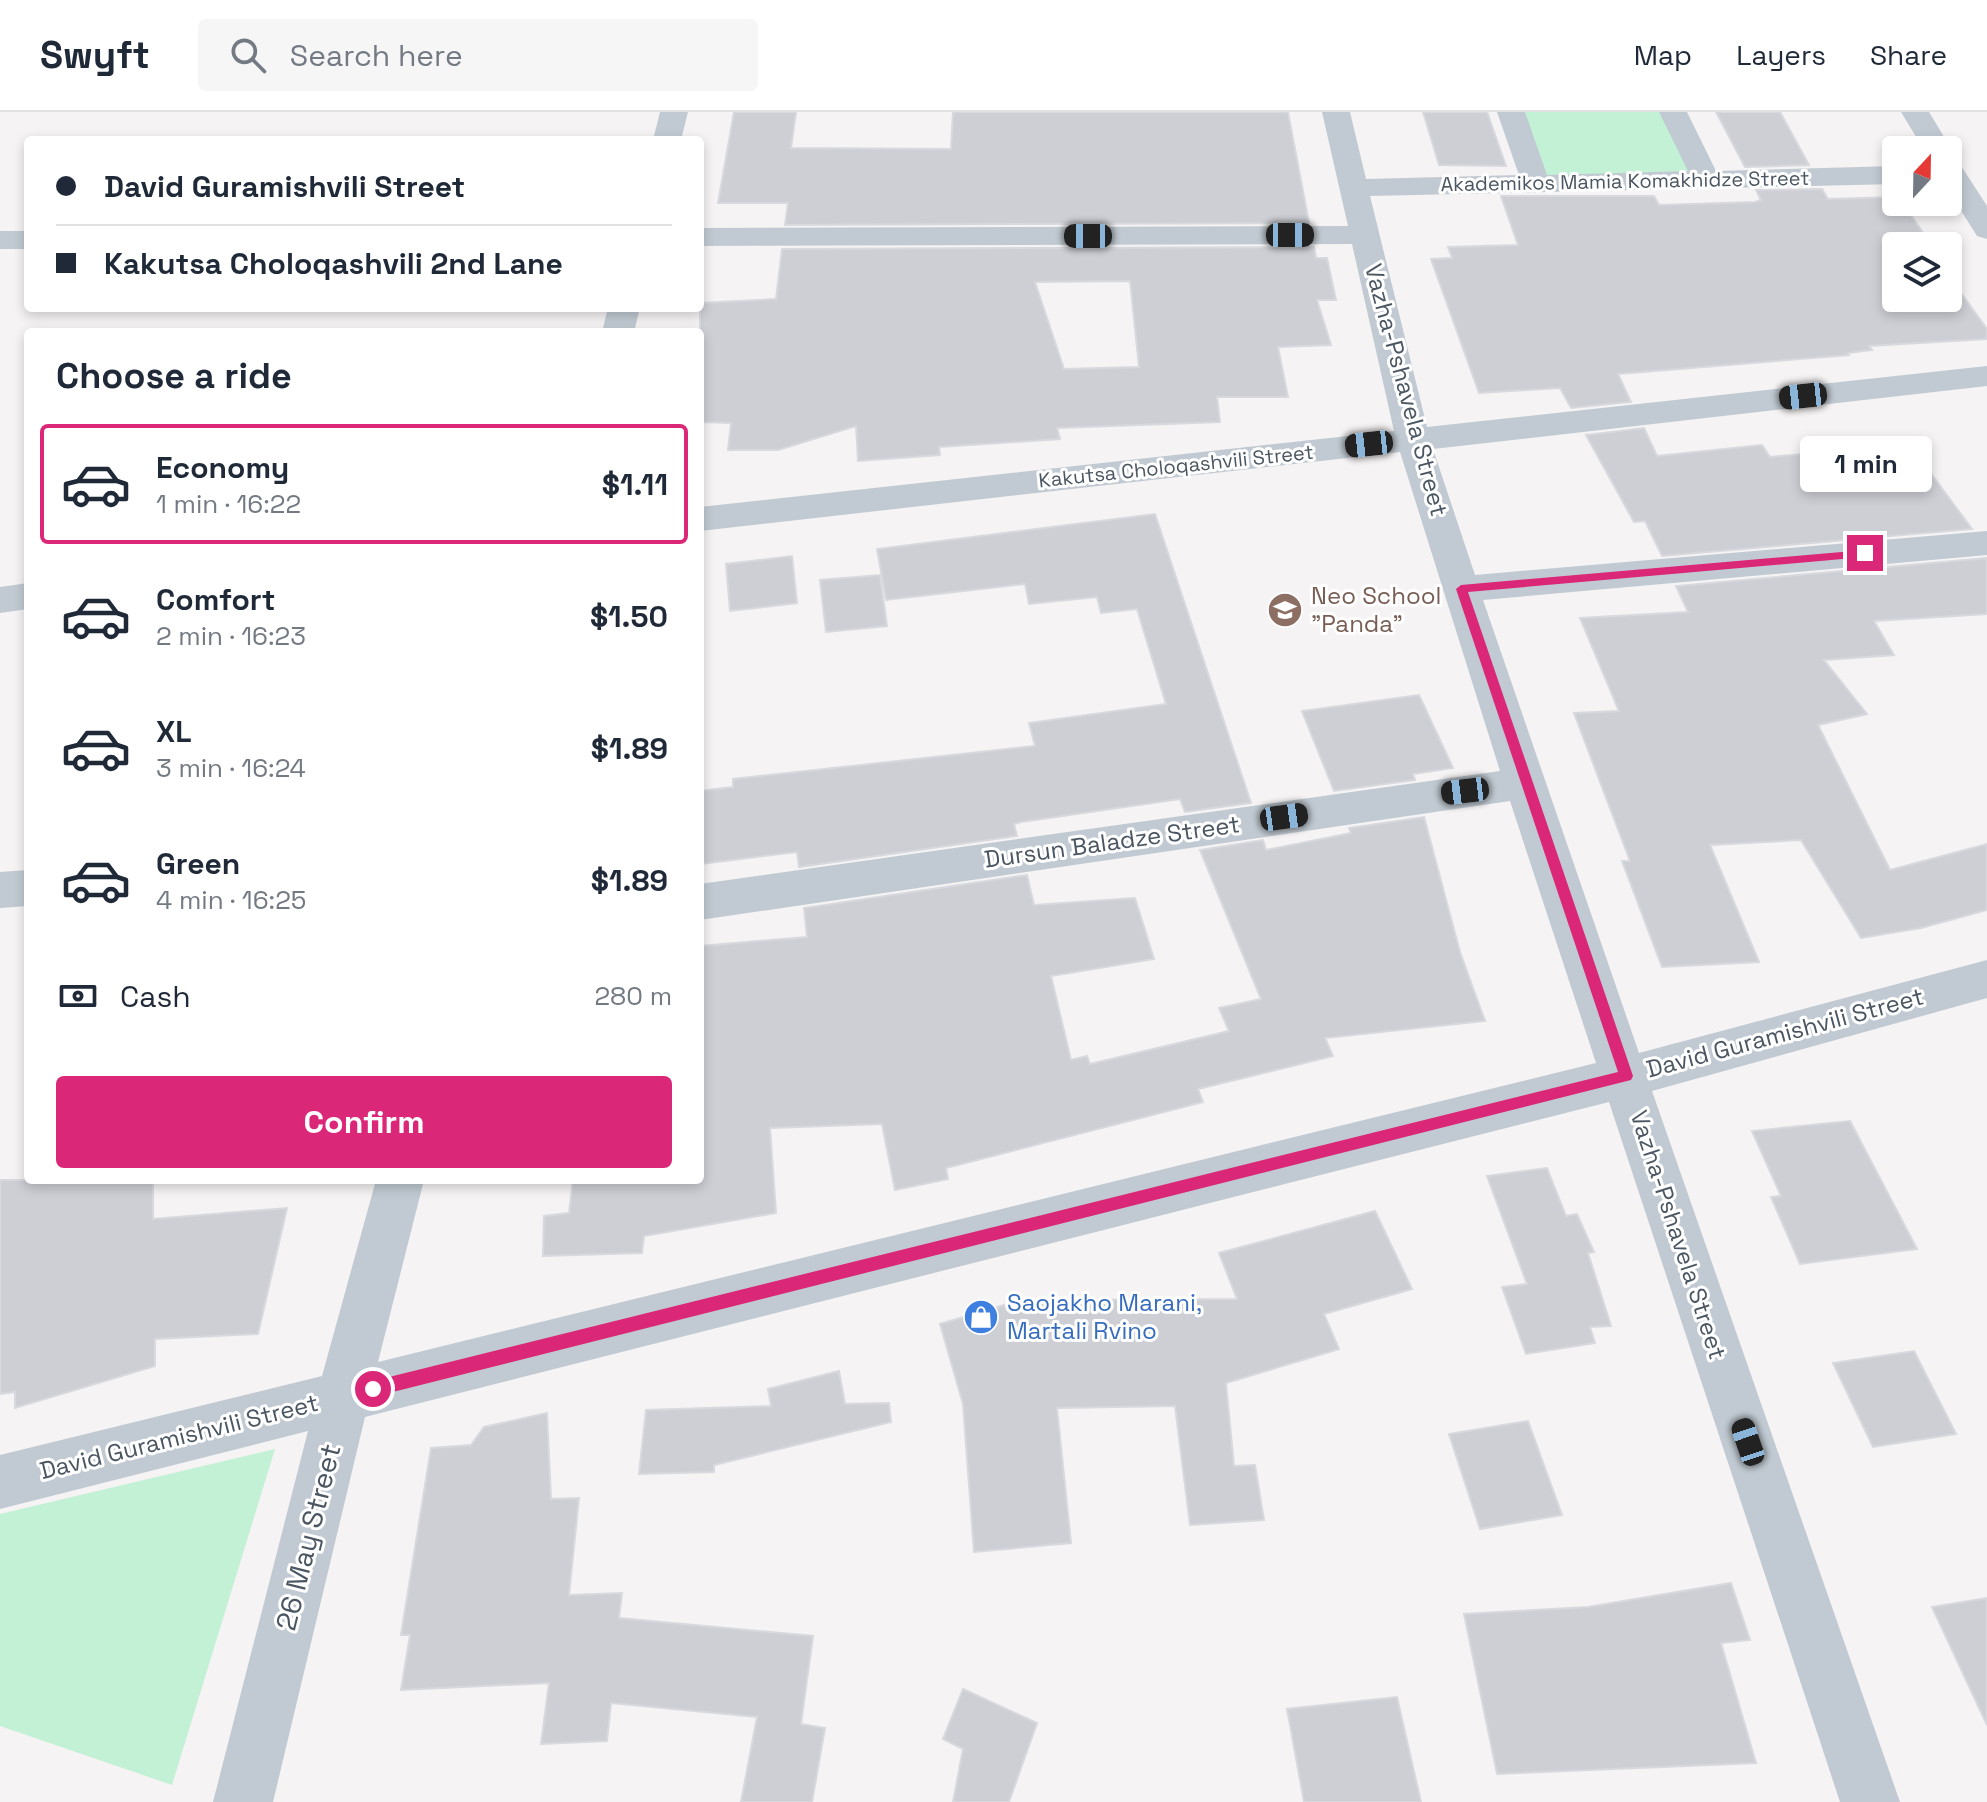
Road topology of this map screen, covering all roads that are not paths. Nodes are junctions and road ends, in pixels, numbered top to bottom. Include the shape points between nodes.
1 (674, 112) edge
2 (1336, 112) edge
3 (1511, 112) edge
4 (1673, 112) edge
5 (1915, 112) edge
6 (668, 136) edge
7 (1929, 136) edge
8 (1882, 175) edge
9 (1705, 178) junction
10 (1536, 183) junction
11 (1355, 188) junction
12 (1962, 190) edge
13 (1987, 230) edge
14 (1366, 235) junction
15 (704, 237) edge
16 (0, 240) edge
17 (24, 240) edge
18 (1987, 376) edge
19 (1413, 439) junction
20 (704, 519) edge
21 (1987, 543) edge
22 (1461, 589) junction
23 (24, 597) edge
24 (0, 600) edge
25 (1524, 783) junction
26 (24, 888) edge
27 (0, 890) edge
28 (704, 901) edge
29 (1987, 979) edge
30 (1626, 1076) junction
31 (399, 1184) edge
32 (343, 1397) junction
33 (0, 1482) edge
34 (243, 1802) edge
35 (1870, 1802) edge

1 - 6 street
2 - 11 street, Vazha-Pshavela Street
3 - 10 street
4 - 9 street
5 - 7 street
8 - 9 street, Akademikos Mamia Komakhidze Street
9 - 10 street, Akademikos Mamia Komakhidze Street
10 - 11 street, Akademikos Mamia Komakhidze Street
11 - 14 street, Vazha-Pshavela Street
12 - 13 street
14 - 15 street
14 - 19 street, Vazha-Pshavela Street
16 - 17 street
18 - 19 street, Kakutsa Choloqashvili Street
19 - 20 street, Kakutsa Choloqashvili Street
19 - 22 street, Vazha-Pshavela Street
21 - 22 street
22 - 25 street, Vazha-Pshavela Street
23 - 24 street
25 - 28 street, Dursun Baladze Street
25 - 30 street, Vazha-Pshavela Street
26 - 27 street
29 - 30 street, David Guramishvili Street
30 - 32 street, David Guramishvili Street
30 - 35 street, Vazha-Pshavela Street
31 - 32 street, 26 May Street
32 - 33 street, David Guramishvili Street
32 - 34 street, 26 May Street

